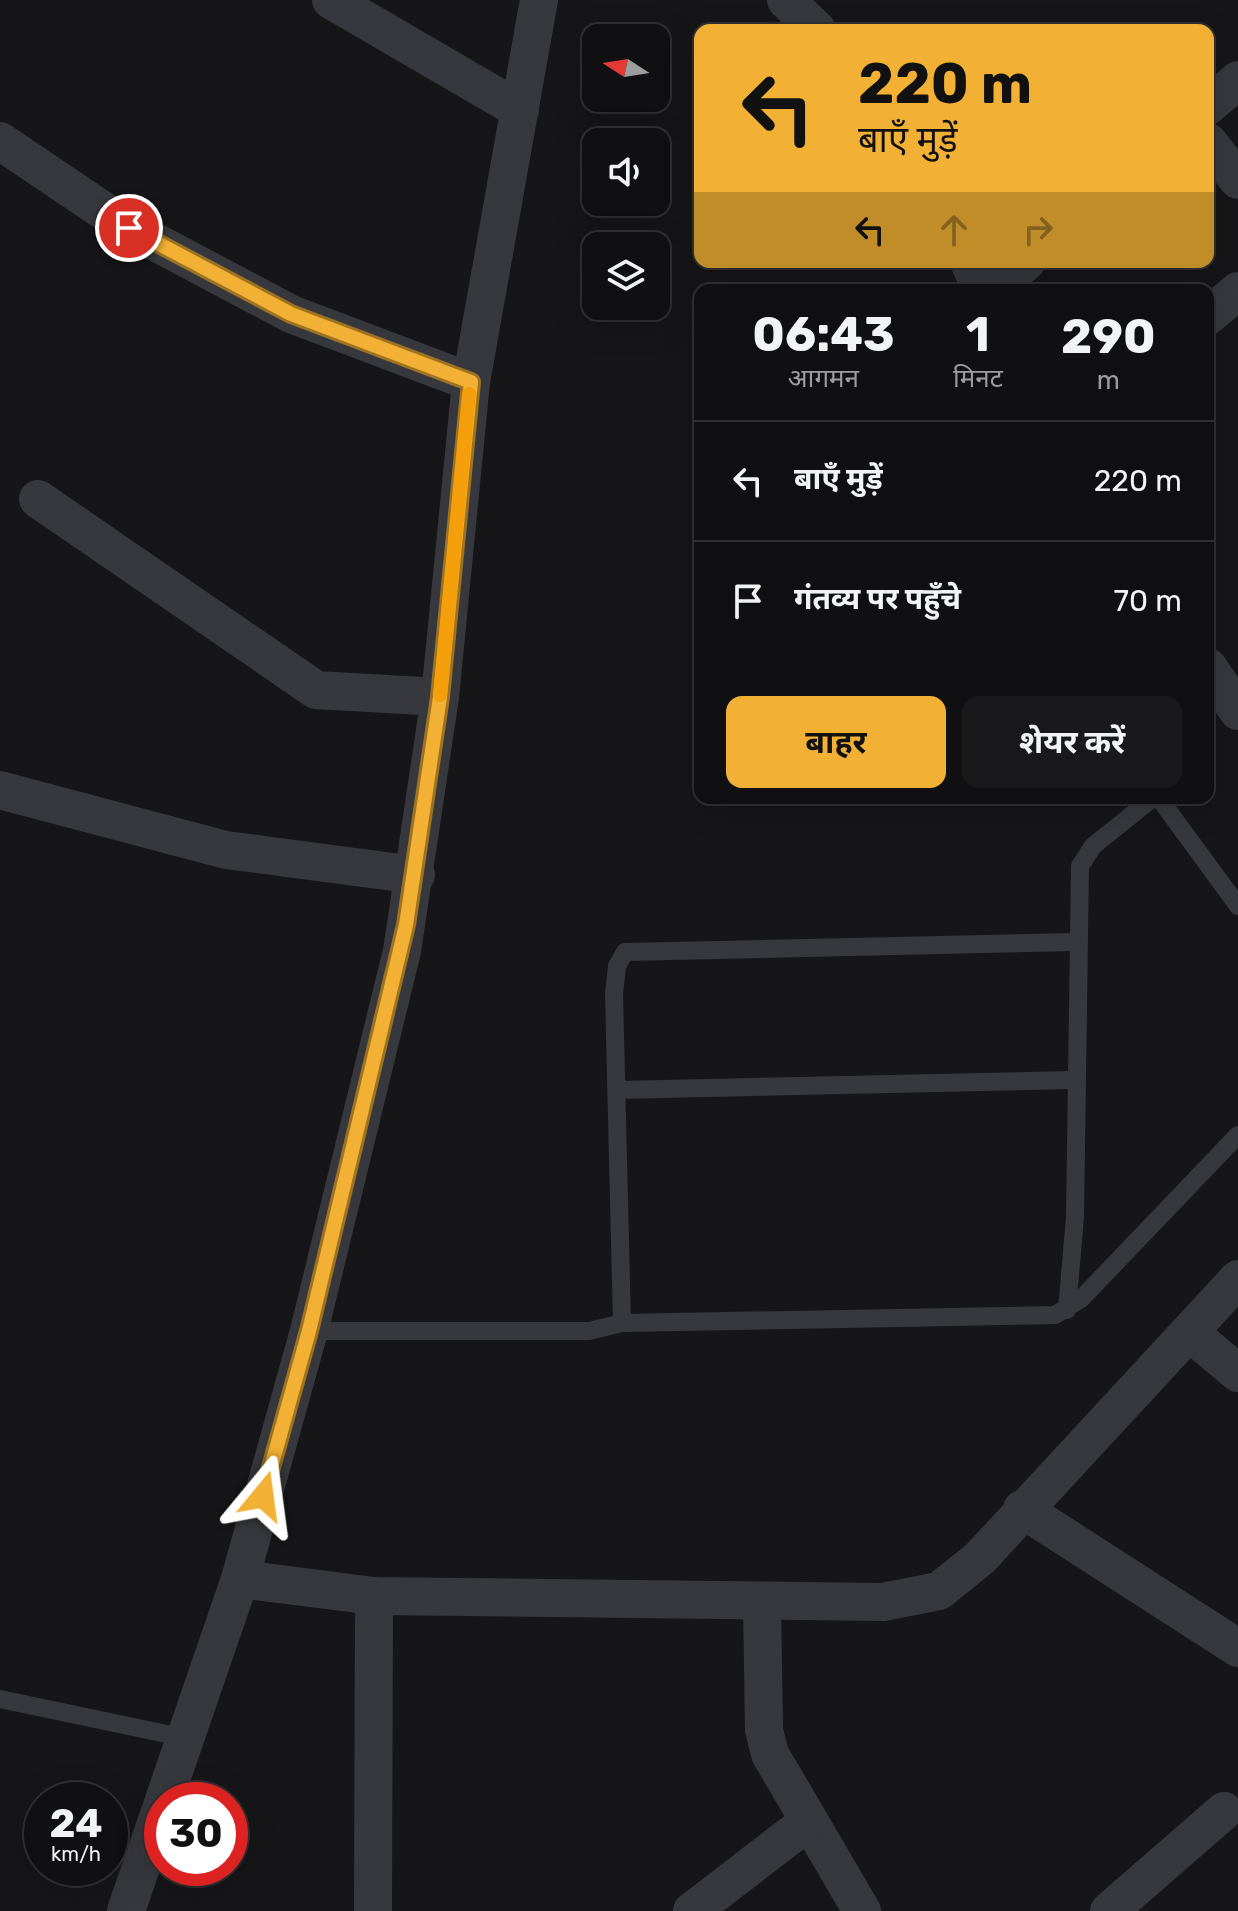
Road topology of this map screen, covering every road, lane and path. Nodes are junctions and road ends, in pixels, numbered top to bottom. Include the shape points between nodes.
1 (331, 0) edge
2 (786, 0) edge
3 (535, 2) edge
4 (811, 24) edge
5 (1238, 80) edge
6 (1214, 101) edge
7 (520, 110) junction
8 (0, 141) edge
9 (1214, 150) edge
10 (1238, 180) edge
11 (1019, 268) edge
12 (1000, 284) edge
13 (1238, 291) edge
14 (1214, 311) edge
15 (471, 382) junction
16 (38, 499) dead end
17 (1214, 676) edge
18 (440, 697) junction
19 (1238, 711) edge
20 (0, 790) edge
21 (1146, 804) edge
22 (1163, 804) edge
23 (416, 875) junction
24 (1238, 906) edge
25 (1076, 942) junction
26 (1075, 1080) junction
27 (617, 1090) junction
28 (1238, 1135) edge
29 (1238, 1279) edge
30 (1067, 1310) junction
31 (622, 1323) junction
32 (309, 1331) junction
33 (1189, 1332) junction
34 (1238, 1373) edge
35 (1022, 1509) junction
36 (240, 1579) junction
37 (374, 1596) junction
38 (762, 1602) junction
39 (1233, 1636) edge
40 (0, 1699) edge
41 (186, 1738) junction
42 (170, 1782) edge
43 (1224, 1811) dead end
44 (808, 1822) junction
45 (144, 1858) edge
46 (126, 1911) edge
47 (373, 1911) edge
48 (692, 1911) edge
49 (862, 1911) edge
50 (1109, 1911) edge

1 - 7 street
2 - 4 street
3 - 7 street
5 - 6 street
7 - 15 street
8 - 15 street via 129,228 291,314
9 - 10 street
11 - 12 street
13 - 14 street
15 - 18 street
16 - 18 street via 316,690
17 - 19 street
18 - 23 street
20 - 23 street via 226,850
21 - 25 lane via 1093,846 1080,866
22 - 24 lane
23 - 32 street
25 - 26 lane
25 - 27 lane via 625,952 617,966 614,994
26 - 27 lane
26 - 30 lane via 1075,1217
27 - 31 lane
28 - 30 lane
29 - 33 street
30 - 31 lane via 1055,1315
31 - 32 lane via 589,1331
32 - 36 street
33 - 34 street
33 - 35 street
35 - 38 street via 980,1558 939,1591 883,1602
35 - 39 street
36 - 37 street
36 - 41 street
37 - 38 street
37 - 47 street
38 - 44 street via 765,1739
40 - 41 lane
41 - 42 street
43 - 50 street
44 - 48 street
44 - 49 street
45 - 46 street

